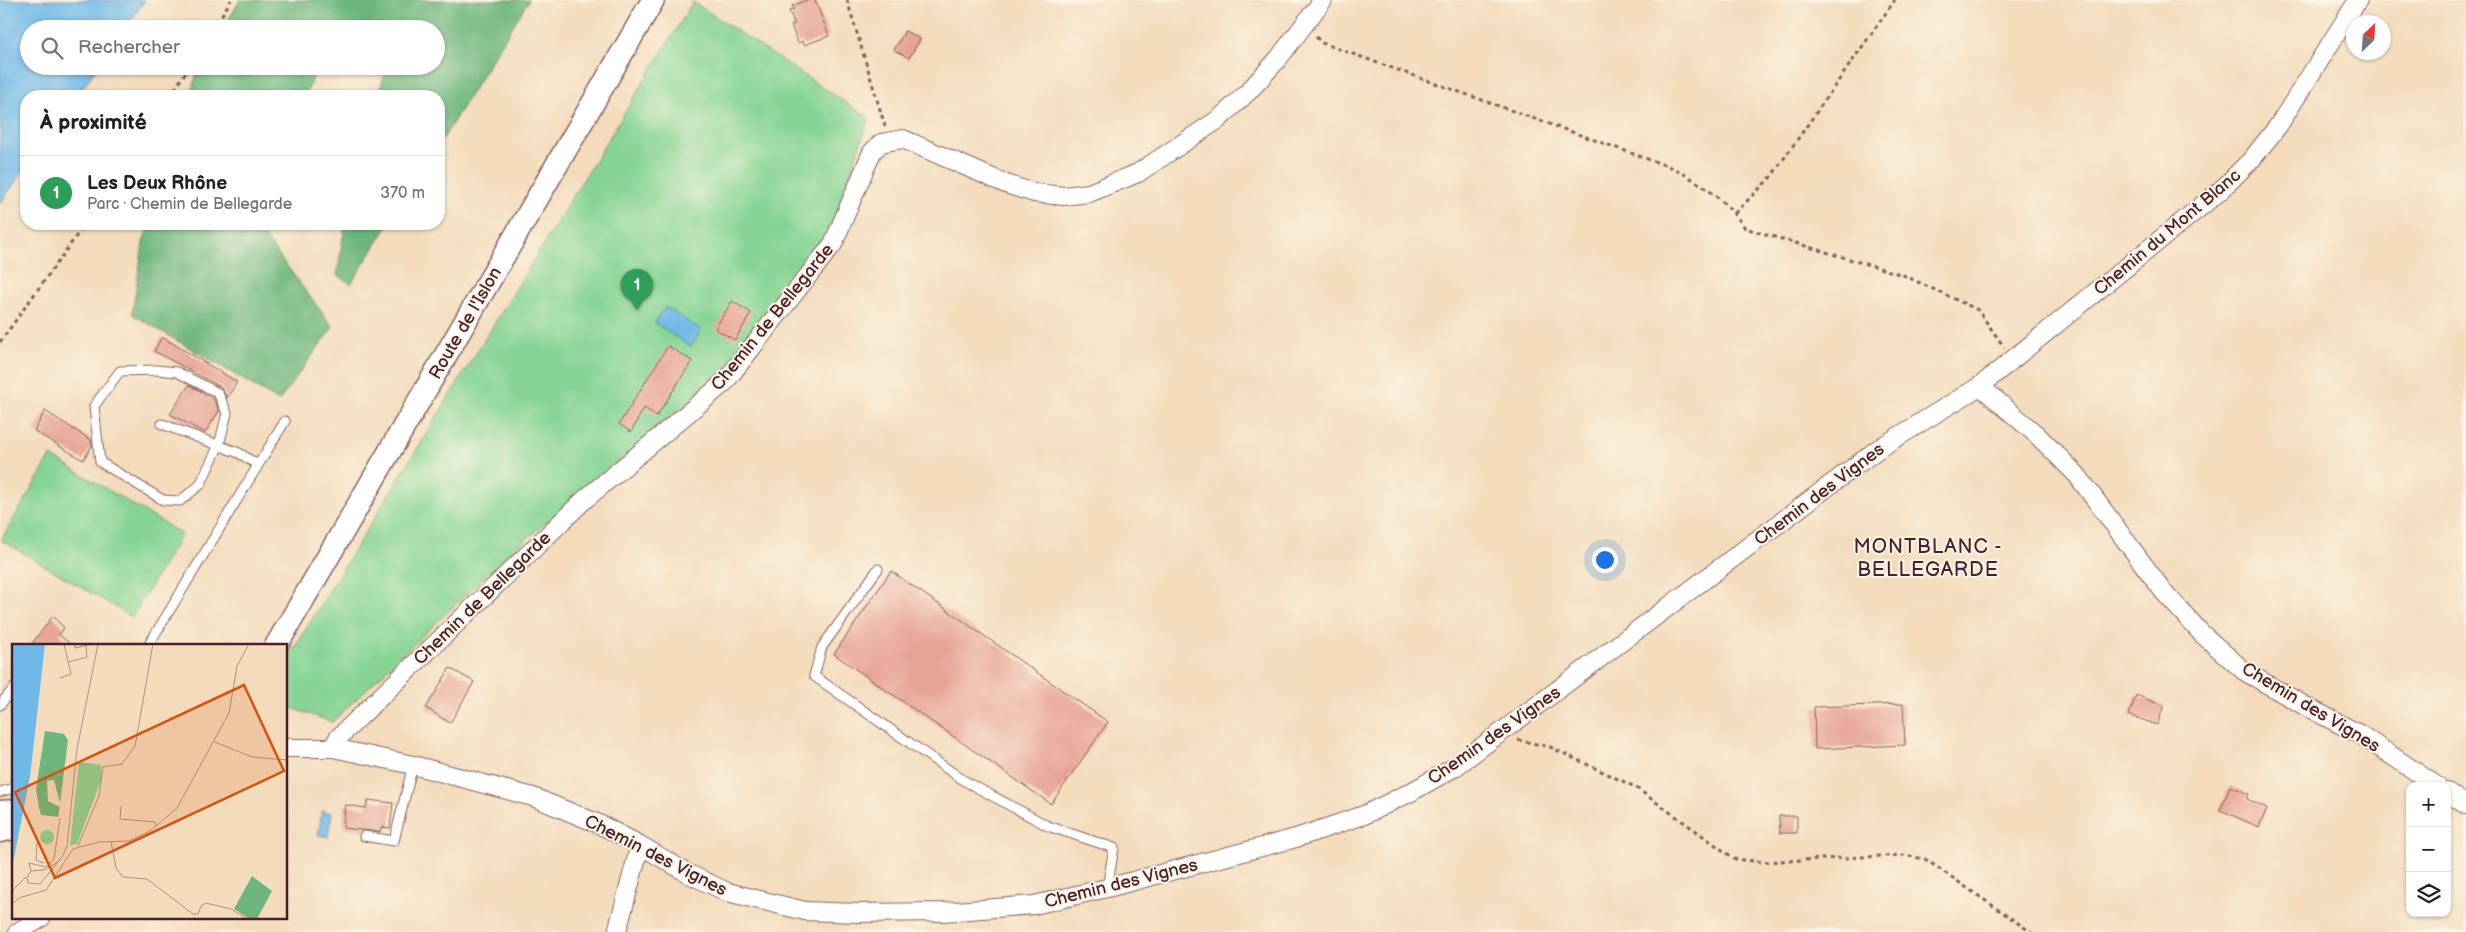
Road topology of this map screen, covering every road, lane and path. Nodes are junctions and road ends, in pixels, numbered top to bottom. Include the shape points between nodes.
1 (231, 0) edge
2 (653, 0) edge
3 (847, 0) edge
4 (1323, 0) edge
5 (1894, 0) edge
6 (2358, 0) edge
7 (219, 20) edge
8 (1304, 26) junction
9 (184, 75) edge
10 (174, 90) edge
11 (889, 140) junction
12 (1734, 213) junction
13 (81, 230) edge
14 (0, 342) edge
15 (2013, 360) junction
16 (1980, 386) junction
17 (285, 421) dead end
18 (162, 424) dead end
19 (219, 445) junction
20 (258, 465) junction
21 (878, 569) dead end
22 (149, 644) edge
23 (277, 644) edge
24 (12, 691) edge
25 (0, 706) edge
26 (1498, 736) junction
27 (288, 748) edge
28 (333, 748) junction
29 (413, 765) junction
30 (2432, 782) edge
31 (2451, 795) edge
32 (2466, 805) edge
33 (364, 836) dead end
34 (640, 845) junction
35 (1107, 888) junction
36 (39, 920) edge
37 (18, 932) edge
38 (618, 932) edge
39 (2032, 932) edge

1 - 7 path
2 - 23 street, Route de l'Islon
3 - 11 path
4 - 8 street
5 - 12 path via 1771,177
6 - 15 street, Chemin du Mont Blanc via 2278,126 2252,159 2220,191
8 - 11 street via 1249,91 1219,119 1138,173 1089,192 1064,196 1034,193 903,139
8 - 12 path via 1322,43 1673,168 1700,183
9 - 10 path
11 - 28 street, Chemin de Bellegarde via 872,152 833,244 725,382 583,501 449,628 338,738
12 - 15 path via 1744,228 1903,275 1978,310
13 - 14 path
15 - 16 street, Chemin du Mont Blanc
16 - 26 street, Chemin des Vignes via 1878,449
16 - 30 street, Chemin des Vignes via 2077,475 2163,591 2202,634 2244,671 2360,735
17 - 20 lane
18 - 19 lane
19 - 19 lane via 200,485 180,501 163,500 100,462 94,406 120,371 177,372 218,393 227,413
19 - 20 lane
20 - 22 lane
21 - 35 lane via 822,647 814,676 964,780 1048,826 1114,848
24 - 25 lane
26 - 35 street, Chemin des Vignes via 1455,767 1364,815 1296,838
26 - 39 path via 1550,747 1635,787 1735,859 1762,862 1903,855 1925,859
27 - 28 street, Chemin des Vignes
28 - 29 street, Chemin des Vignes
29 - 33 lane via 394,841
29 - 34 street, Chemin des Vignes via 533,797
31 - 32 street
34 - 35 street, Chemin des Vignes via 726,892 805,911 943,912 1034,905
34 - 38 street
36 - 37 street

